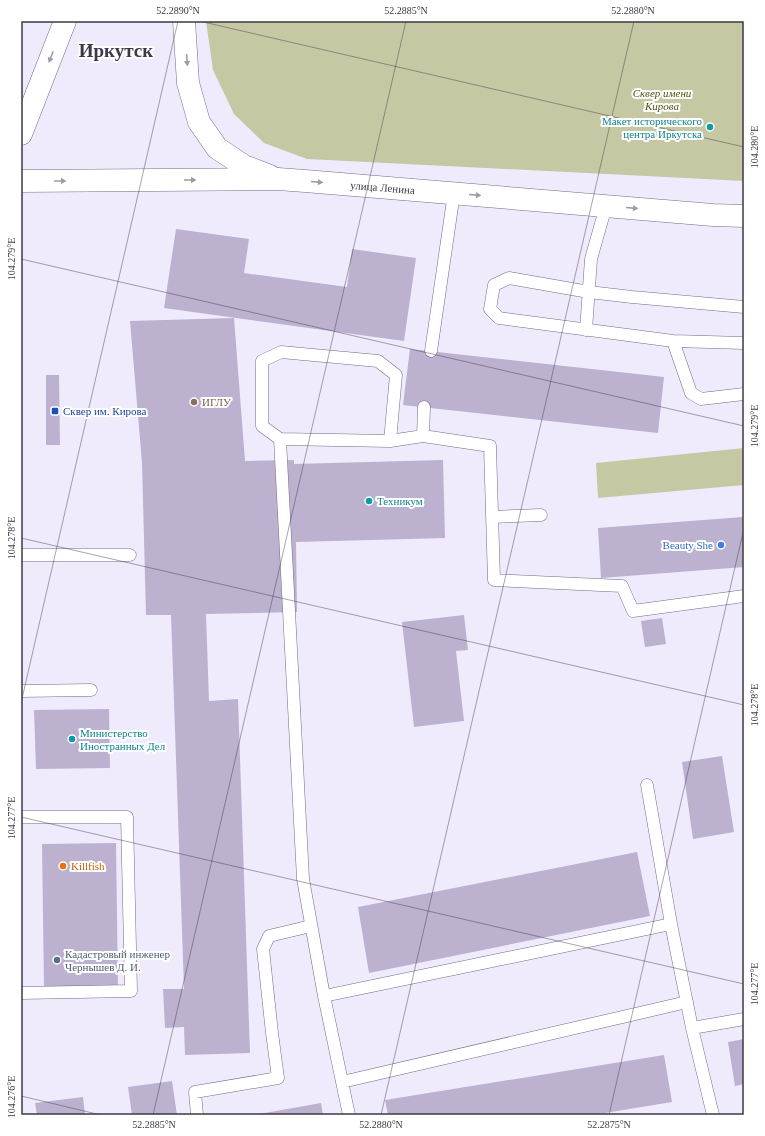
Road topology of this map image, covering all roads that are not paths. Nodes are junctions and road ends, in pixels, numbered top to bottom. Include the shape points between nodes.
1 (65, 21) edge
2 (184, 21) edge
3 (21, 134) edge
4 (278, 180) junction
5 (21, 181) edge
6 (454, 193) junction
7 (606, 206) junction
8 (744, 216) edge
9 (589, 292) junction
10 (744, 307) edge
11 (586, 330) junction
12 (674, 341) junction
13 (744, 343) edge
14 (431, 351) dead end
15 (744, 394) edge
16 (424, 406) dead end
17 (423, 436) junction
18 (280, 439) junction
19 (390, 441) junction
20 (542, 515) dead end
21 (492, 517) junction
22 (21, 555) edge
23 (130, 555) dead end
24 (744, 596) edge
25 (91, 690) dead end
26 (21, 691) edge
27 (647, 785) dead end
28 (21, 817) edge
29 (671, 924) junction
30 (311, 926) junction
31 (21, 993) edge
32 (324, 996) junction
33 (687, 1002) junction
34 (744, 1019) edge
35 (692, 1028) junction
36 (342, 1082) junction
37 (197, 1115) edge
38 (349, 1115) edge
39 (713, 1115) edge

1 -> 3 main road
2 -> 4 main road via 188,83 199,122 218,148 244,166
5 -> 4 main road, улица Ленина
4 -> 6 main road, улица Ленина
6 -> 7 main road, улица Ленина
6 - 14 lane
7 -> 8 main road, улица Ленина
7 - 9 lane via 591,259
9 - 10 lane
9 - 11 lane
9 - 11 lane via 509,278 494,285 490,308 499,318
11 - 12 lane
12 - 13 lane
12 - 15 lane via 691,394 701,398
16 - 17 lane
17 - 19 lane
17 - 21 lane via 490,446
18 - 19 lane
18 - 19 lane via 262,426 262,361 281,352 378,361 396,375
18 - 30 lane via 303,879
20 - 21 lane
21 - 24 lane via 494,580 622,586 634,611
22 - 23 lane
25 - 26 lane
27 - 29 lane
28 - 31 lane via 126,817 131,991
29 - 32 lane
29 - 33 lane
30 - 32 lane
30 - 37 lane via 269,936 263,949 278,1078 195,1092
32 - 36 lane
33 - 35 lane
33 - 36 lane
34 - 35 lane
35 - 39 lane
36 - 38 lane

